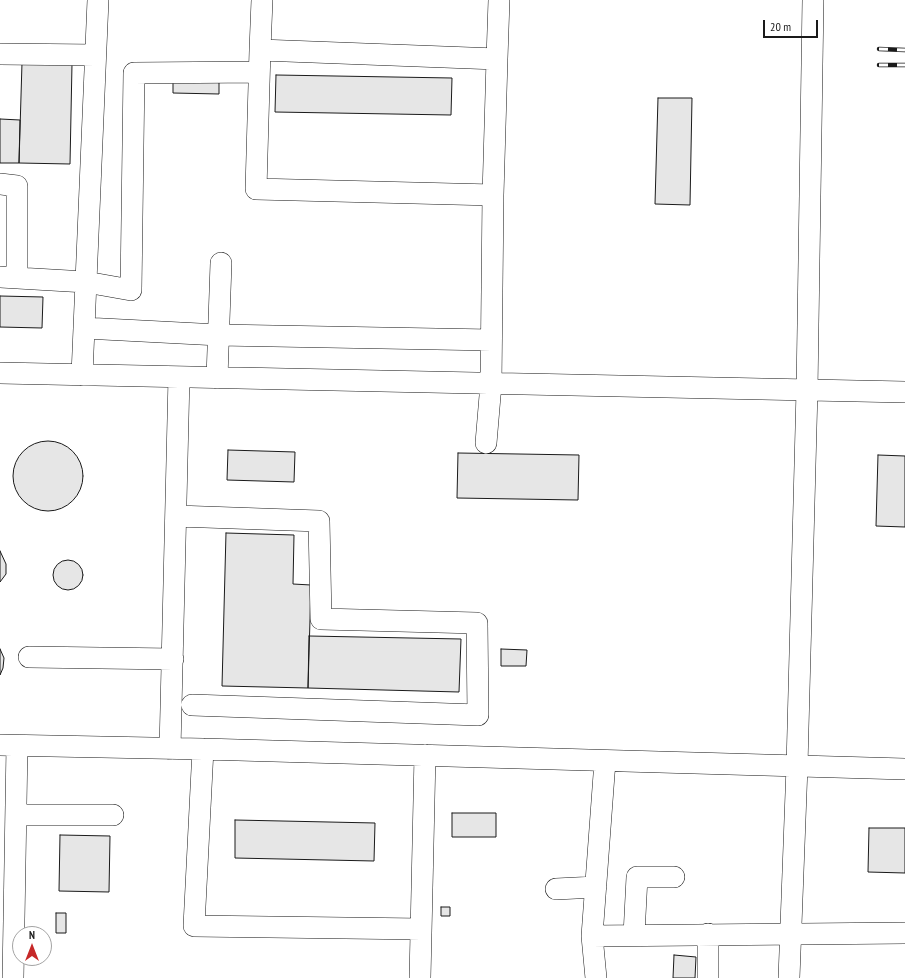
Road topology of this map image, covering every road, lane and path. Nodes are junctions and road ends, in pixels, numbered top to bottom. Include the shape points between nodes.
1 (98, 0) edge
2 (262, 0) edge
3 (499, 0) edge
4 (813, 0) edge
5 (260, 50) junction
6 (0, 54) edge
7 (95, 55) junction
8 (497, 58) junction
9 (259, 72) junction
10 (0, 184) edge
11 (493, 195) junction
12 (221, 264) dead end
13 (8, 278) edge
14 (86, 282) junction
15 (84, 328) junction
16 (219, 334) junction
17 (491, 340) junction
18 (0, 373) edge
19 (82, 375) junction
20 (179, 377) junction
21 (217, 378) junction
22 (490, 384) junction
23 (807, 390) junction
24 (905, 392) edge
25 (486, 443) dead end
26 (176, 516) junction
27 (29, 657) dead end
28 (172, 659) junction
29 (192, 705) dead end
30 (9, 746) edge
31 (170, 749) junction
32 (203, 749) junction
33 (425, 755) junction
34 (605, 761) junction
35 (797, 766) junction
36 (905, 769) edge
37 (16, 814) junction
38 (113, 815) dead end
39 (674, 877) dead end
40 (596, 887) junction
41 (556, 889) dead end
42 (421, 930) junction
43 (790, 933) junction
44 (905, 933) edge
45 (708, 934) junction
46 (634, 935) junction
47 (592, 936) junction
48 (13, 978) edge
49 (420, 978) edge
50 (596, 978) edge
51 (708, 978) edge
52 (789, 978) edge

1 - 7 lane
2 - 5 lane
3 - 8 lane
4 - 23 lane
5 - 8 lane
5 - 9 lane
6 - 7 lane
7 - 14 lane
8 - 11 lane
9 - 11 lane via 256,189
9 - 14 lane via 134,73 131,290
10 - 13 lane via 17,186
11 - 17 lane
12 - 16 lane
13 - 14 lane
14 - 15 lane
15 - 16 lane
15 - 19 lane
16 - 17 lane
16 - 21 lane
17 - 22 lane
18 - 19 lane
19 - 20 lane
20 - 21 lane
20 - 26 lane
21 - 22 lane
22 - 23 lane
22 - 25 lane
23 - 24 lane
23 - 35 lane
26 - 28 lane
26 - 29 lane via 319,521 321,619 477,623 478,715
27 - 28 lane
28 - 31 lane
30 - 31 lane
30 - 37 lane
31 - 32 lane
32 - 33 lane
32 - 42 lane via 194,926
33 - 34 lane
33 - 42 lane
34 - 35 lane
34 - 40 lane
35 - 36 lane
35 - 43 lane
37 - 38 lane
37 - 48 lane
39 - 46 lane via 637,877
40 - 41 lane
40 - 47 lane
42 - 49 lane
43 - 44 lane
43 - 45 lane
43 - 52 lane
45 - 46 lane
45 - 51 lane
46 - 47 lane
47 - 50 lane

